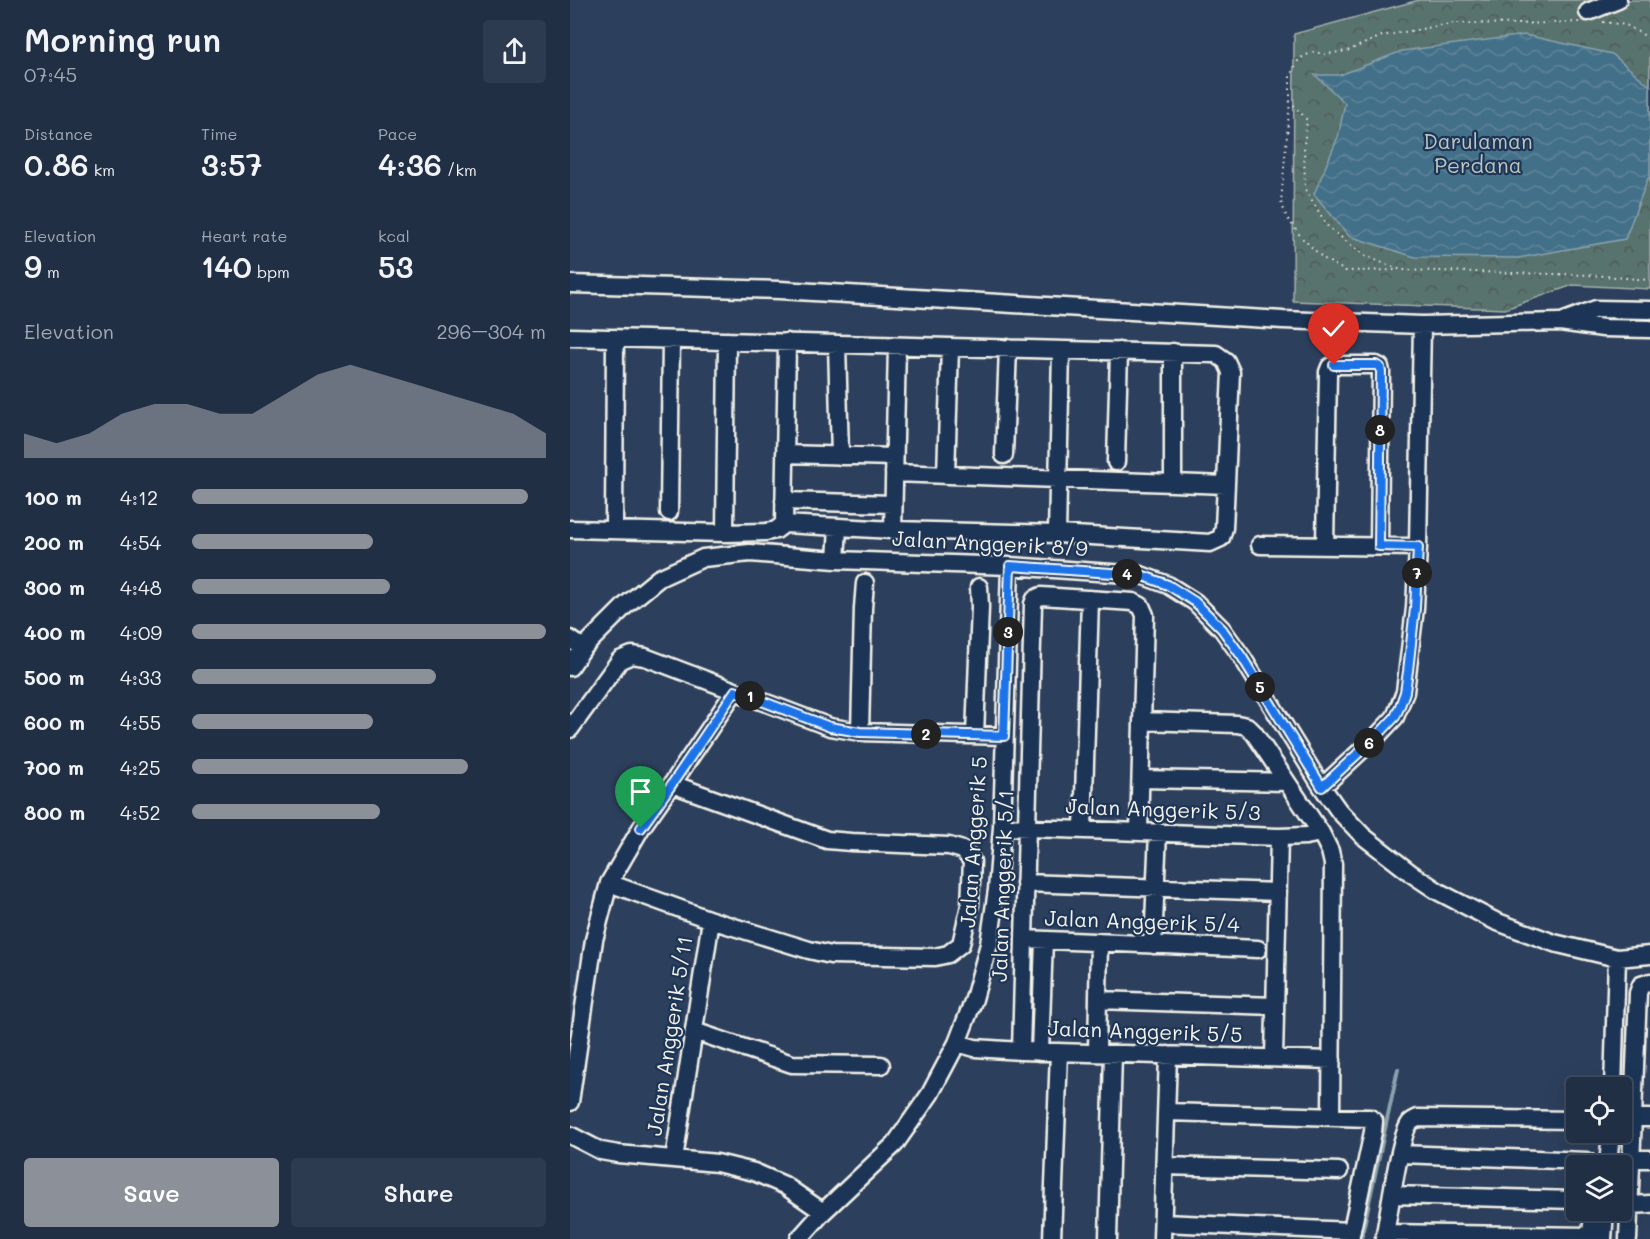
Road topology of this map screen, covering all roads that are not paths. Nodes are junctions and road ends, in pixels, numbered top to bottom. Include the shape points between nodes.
1 (1612, 1) edge
2 (1587, 11) edge
3 (570, 284) edge
4 (1650, 310) edge
5 (1560, 322) junction
6 (1422, 325) junction
7 (1650, 328) edge
8 (570, 337) edge
9 (615, 338) junction
10 (671, 340) junction
11 (727, 341) junction
12 (787, 342) junction
13 (837, 344) junction
14 (897, 346) junction
15 (950, 347) junction
16 (1008, 348) junction
17 (1061, 350) junction
18 (1119, 351) junction
19 (1173, 352) junction
20 (785, 454) junction
21 (1004, 454) dead end
22 (840, 456) junction
23 (1116, 462) dead end
24 (894, 465) junction
25 (946, 475) junction
26 (1058, 479) junction
27 (1173, 483) junction
28 (1226, 485) junction
29 (784, 501) junction
30 (893, 504) junction
31 (669, 512) dead end
32 (784, 524) junction
33 (838, 527) junction
34 (570, 528) edge
35 (614, 530) junction
36 (892, 530) junction
37 (725, 533) junction
38 (1057, 534) junction
39 (1260, 545) dead end
40 (1325, 546) junction
41 (1379, 546) junction
42 (1418, 547) junction
43 (836, 560) junction
44 (1010, 566) junction
45 (865, 583) dead end
46 (979, 587) dead end
47 (1090, 599) junction
48 (576, 644) edge
49 (570, 667) edge
50 (735, 691) junction
51 (1142, 721) junction
52 (570, 729) edge
53 (860, 732) junction
54 (975, 735) junction
55 (1004, 736) junction
56 (1140, 779) junction
57 (1287, 782) junction
58 (672, 784) junction
59 (1322, 787) junction
60 (1002, 827) junction
61 (1027, 827) junction
62 (1083, 830) junction
63 (1139, 831) junction
64 (1158, 832) junction
65 (1321, 832) junction
66 (1279, 837) junction
67 (609, 883) junction
68 (1025, 883) junction
69 (1155, 887) junction
70 (1278, 892) junction
71 (711, 920) junction
72 (1024, 939) junction
73 (1044, 940) junction
74 (1099, 942) junction
75 (1153, 945) junction
76 (1258, 949) dead end
77 (1650, 955) edge
78 (1617, 958) junction
79 (1646, 984) edge
80 (1098, 1000) junction
81 (1275, 1006) junction
82 (1643, 1027) edge
83 (694, 1031) junction
84 (957, 1043) junction
85 (1021, 1051) junction
86 (1040, 1052) junction
87 (1059, 1052) junction
88 (1105, 1053) junction
89 (1168, 1055) junction
90 (1274, 1058) junction
91 (1332, 1060) junction
92 (881, 1065) dead end
93 (1643, 1068) edge
94 (1612, 1077) edge
95 (570, 1102) edge
96 (1167, 1112) junction
97 (1331, 1117) junction
98 (1642, 1118) edge
99 (1566, 1120) edge
100 (570, 1135) edge
101 (1400, 1154) junction
102 (1632, 1155) edge
103 (674, 1159) junction
104 (1632, 1159) edge
105 (1650, 1159) edge
106 (1566, 1160) edge
107 (1165, 1166) junction
108 (1339, 1171) dead end
109 (1392, 1195) junction
110 (1566, 1200) edge
111 (1650, 1204) edge
112 (1632, 1205) edge
113 (823, 1212) junction
114 (1594, 1221) edge
115 (1601, 1221) edge
116 (1629, 1221) edge
117 (1162, 1231) edge
118 (1351, 1235) edge
119 (1385, 1236) edge
120 (1595, 1238) edge
121 (799, 1239) edge
122 (1052, 1239) edge
123 (1108, 1239) edge
124 (1628, 1239) edge

1 - 2 street
3 - 6 street via 780,290 1271,320
4 - 5 street via 1596,309
5 - 6 street
5 - 7 street via 1603,328
6 - 42 street
8 - 9 street
9 - 10 street
9 - 35 street
10 - 11 street
10 - 31 street
11 - 12 street
11 - 37 street
12 - 13 street
12 - 20 street
13 - 14 street
13 - 22 street
14 - 15 street
14 - 24 street
15 - 16 street
15 - 25 street
16 - 17 street
16 - 21 street
17 - 18 street
17 - 26 street
18 - 19 street
18 - 23 street
19 - 27 street
19 - 28 street via 1216,354 1227,361 1231,372
20 - 22 street
20 - 29 street
22 - 24 street
24 - 25 street
24 - 30 street
25 - 26 street
26 - 27 street
26 - 38 street
27 - 28 street
28 - 38 street via 1224,528 1221,538 1210,543
29 - 30 street
29 - 32 street
30 - 36 street
32 - 33 street
32 - 37 street via 766,532
33 - 36 street
33 - 43 street
34 - 35 street
35 - 37 street
36 - 38 street
39 - 40 street
40 - 41 street
40 - 41 street via 1328,372 1334,365 1380,367
41 - 42 street
42 - 59 street via 1408,671 1400,706 1379,734
43 - 44 street, Jalan Anggerik 8/9
43 - 48 street, Jalan Anggerik 8/9 via 750,553 703,558 659,579
44 - 55 street, Jalan Anggerik 5
44 - 59 street, Jalan Anggerik 8/9 via 1141,575 1168,585 1195,602 1236,648
45 - 53 street
46 - 54 street
47 - 51 street, Jalan Anggerik 5/1 via 1133,602 1141,606 1145,615
47 - 61 street, Jalan Anggerik 5/1 via 1041,596 1033,603
47 - 62 street
48 - 49 street, Jalan Anggerik 8/9
50 - 52 street via 632,655 620,660
50 - 53 street via 830,727
50 - 58 street
51 - 56 street, Jalan Anggerik 5/1
51 - 57 street via 1246,726
53 - 54 street
54 - 55 street
55 - 60 street, Jalan Anggerik 5
56 - 57 street
56 - 63 street, Jalan Anggerik 5/1
57 - 65 street
58 - 67 street
58 - 71 street via 827,840 949,846 963,850 972,861 970,905 961,944 948,954 935,957 831,955
59 - 78 street, Jalan Anggerik 8/9 via 1364,836 1439,892 1495,921 1554,943
60 - 61 street, Jalan Anggerik 5/3
60 - 84 street, Jalan Anggerik 5 via 989,944
61 - 62 street, Jalan Anggerik 5/3
61 - 68 street, Jalan Anggerik 5/1
62 - 63 street, Jalan Anggerik 5/3
63 - 64 street, Jalan Anggerik 5/3
64 - 66 street, Jalan Anggerik 5/3
64 - 69 street
65 - 66 street, Jalan Anggerik 5/3
65 - 91 street via 1333,864
66 - 70 street
67 - 71 street
67 - 95 street via 594,940
68 - 69 street
68 - 72 street, Jalan Anggerik 5/1
69 - 70 street
69 - 75 street
70 - 81 street
71 - 83 street, Jalan Anggerik 5/11
72 - 73 street, Jalan Anggerik 5/4
72 - 85 street, Jalan Anggerik 5/1
73 - 74 street, Jalan Anggerik 5/4
73 - 86 street
74 - 75 street, Jalan Anggerik 5/4
74 - 80 street
75 - 76 street, Jalan Anggerik 5/4
77 - 78 street, Jalan Anggerik 8/9
78 - 94 street
79 - 82 street via 1638,993
80 - 81 street
80 - 88 street
81 - 90 street
82 - 93 street
83 - 92 street via 792,1064
83 - 103 street, Jalan Anggerik 5/11
84 - 85 street, Jalan Anggerik 5/5
84 - 113 street, Jalan Anggerik 5 via 930,1094 895,1144
85 - 86 street, Jalan Anggerik 5/5
86 - 87 street, Jalan Anggerik 5/5
87 - 88 street, Jalan Anggerik 5/5
87 - 122 street
88 - 89 street, Jalan Anggerik 5/5
88 - 123 street
89 - 90 street, Jalan Anggerik 5/5
89 - 96 street
90 - 91 street, Jalan Anggerik 5/5
91 - 97 street
93 - 98 street
96 - 97 street
96 - 107 street
97 - 118 street via 1374,1121
98 - 102 street
99 - 101 street via 1418,1118 1410,1122
100 - 103 street via 601,1151
101 - 106 street
101 - 109 street
103 - 113 street via 754,1172 784,1185
104 - 105 street
107 - 108 street
107 - 117 street
109 - 110 street
109 - 119 street
111 - 112 street
113 - 121 street, Jalan Anggerik 5
114 - 120 street
115 - 120 street
116 - 124 street
117 - 118 street
119 - 120 street

